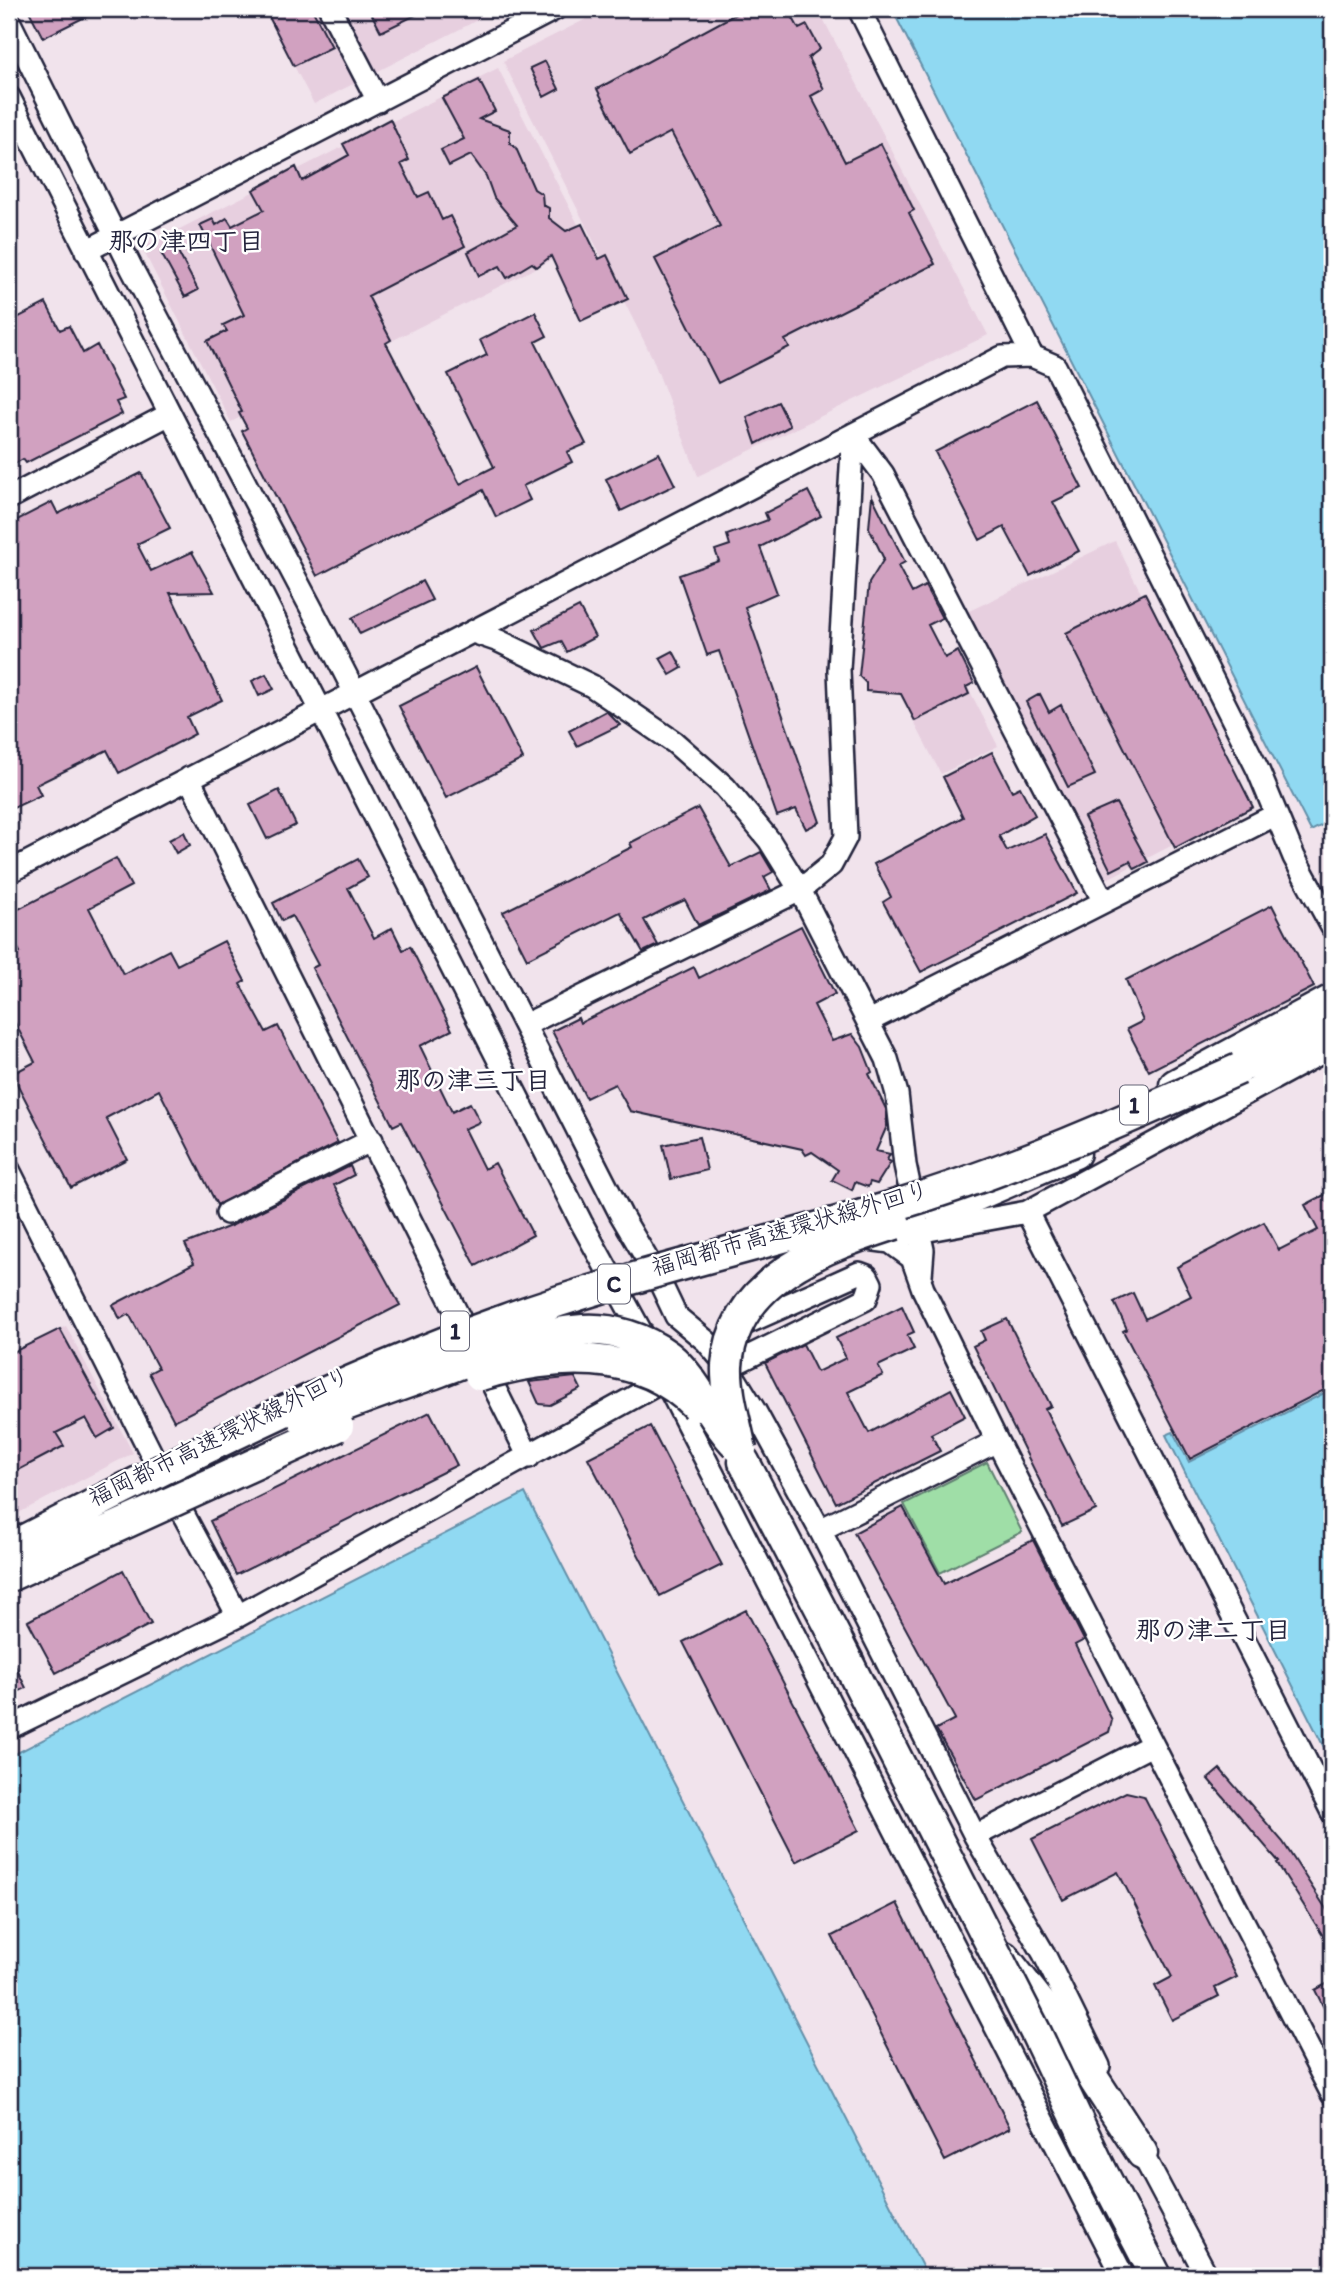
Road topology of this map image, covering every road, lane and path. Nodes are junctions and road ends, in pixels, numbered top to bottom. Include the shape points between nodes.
1 (330, 9) edge
2 (555, 9) edge
3 (859, 9) edge
4 (522, 16) edge
5 (9, 21) edge
6 (9, 97) edge
7 (378, 100) junction
8 (17, 132) edge
9 (115, 236) junction
10 (86, 251) junction
11 (1032, 356) junction
12 (170, 414) junction
13 (853, 434) junction
14 (9, 498) edge
15 (473, 632) junction
16 (355, 692) junction
17 (321, 710) junction
18 (189, 778) junction
19 (1275, 816) junction
20 (1294, 857) junction
21 (9, 872) edge
22 (800, 890) junction
23 (1103, 900) junction
24 (1332, 927) edge
25 (1332, 940) edge
26 (1332, 1000) edge
27 (1332, 1006) edge
28 (869, 1021) junction
29 (525, 1026) junction
30 (1332, 1027) edge
31 (1332, 1047) edge
32 (1239, 1069) junction
33 (372, 1140) junction
34 (9, 1170) edge
35 (1027, 1212) junction
36 (227, 1213) dead end
37 (920, 1233) junction
38 (853, 1237) junction
39 (657, 1276) junction
40 (616, 1283) junction
41 (923, 1289) junction
42 (463, 1322) junction
43 (706, 1341) junction
44 (728, 1367) junction
45 (664, 1380) junction
46 (997, 1441) junction
47 (740, 1453) junction
48 (529, 1457) junction
49 (160, 1471) junction
50 (820, 1530) junction
51 (9, 1538) edge
52 (9, 1546) edge
53 (9, 1562) edge
54 (9, 1576) edge
55 (238, 1616) junction
56 (9, 1728) edge
57 (1152, 1745) junction
58 (1332, 1812) edge
59 (975, 1836) junction
60 (1332, 2094) edge
61 (1142, 2153) junction
62 (1123, 2276) edge
63 (1156, 2276) edge
64 (1207, 2276) edge

1 - 7 street
2 - 4 street
3 - 11 street
4 - 7 street
5 - 9 street
6 - 8 street
7 - 9 street
8 - 10 street
9 - 10 street
9 - 16 street
10 - 12 street
11 - 13 street via 1002,357
11 - 19 street via 1055,366 1258,770
12 - 14 street
12 - 17 street
13 - 15 street
13 - 22 street via 839,670 846,837 831,865
13 - 23 street via 883,474
15 - 16 street
15 - 22 street via 592,686 674,743 725,787 769,840
16 - 17 street
16 - 29 street
17 - 18 street
17 - 40 street
18 - 21 street
18 - 33 street
19 - 20 street
19 - 23 street
20 - 24 street
20 - 25 street via 1306,892
22 - 28 street
22 - 29 street
23 - 28 street
26 - 51 highway, 福岡都市高速環状線外回り / 1, bridge via 1155,1095 1052,1143 927,1190 672,1260 431,1340 265,1408
27 - 47 highway, bridge via 1225,1078 1167,1110 1029,1175 826,1249 794,1268 757,1303 735,1342 731,1385
28 - 37 street via 898,1094 905,1165
29 - 39 street
30 - 32 highway, C
31 - 35 street
32 - 47 highway, bridge via 1132,1129 1058,1163 839,1243 776,1277 740,1319 729,1351 728,1385
32 - 52 highway, C, bridge via 1067,1146 992,1174 674,1265 442,1343 230,1434
33 - 36 street
33 - 42 street
34 - 49 street
35 - 37 street
35 - 58 street
37 - 38 street
37 - 41 street
38 - 39 street via 782,1240 676,1275
38 - 41 street via 890,1242 912,1258
39 - 40 street
39 - 43 street via 676,1316
40 - 42 street via 510,1305
40 - 45 street
41 - 46 street
42 - 48 street
42 - 49 street
43 - 44 street
43 - 44 street via 859,1273 867,1276 871,1291 866,1299
44 - 50 street
45 - 48 street
45 - 62 street
46 - 50 street
46 - 57 street
47 - 53 highway, bridge via 719,1429 690,1378 657,1349 603,1330 552,1334 517,1342 339,1407 184,1469
47 - 54 highway, bridge via 690,1400 652,1376 582,1358 523,1362 346,1422
47 - 61 highway, bridge via 974,1917 1063,2032
47 - 63 highway, bridge
48 - 55 street
49 - 52 street
49 - 55 street
50 - 59 street
55 - 56 street
57 - 59 street
57 - 60 street
59 - 61 street via 1044,1954
61 - 64 street

